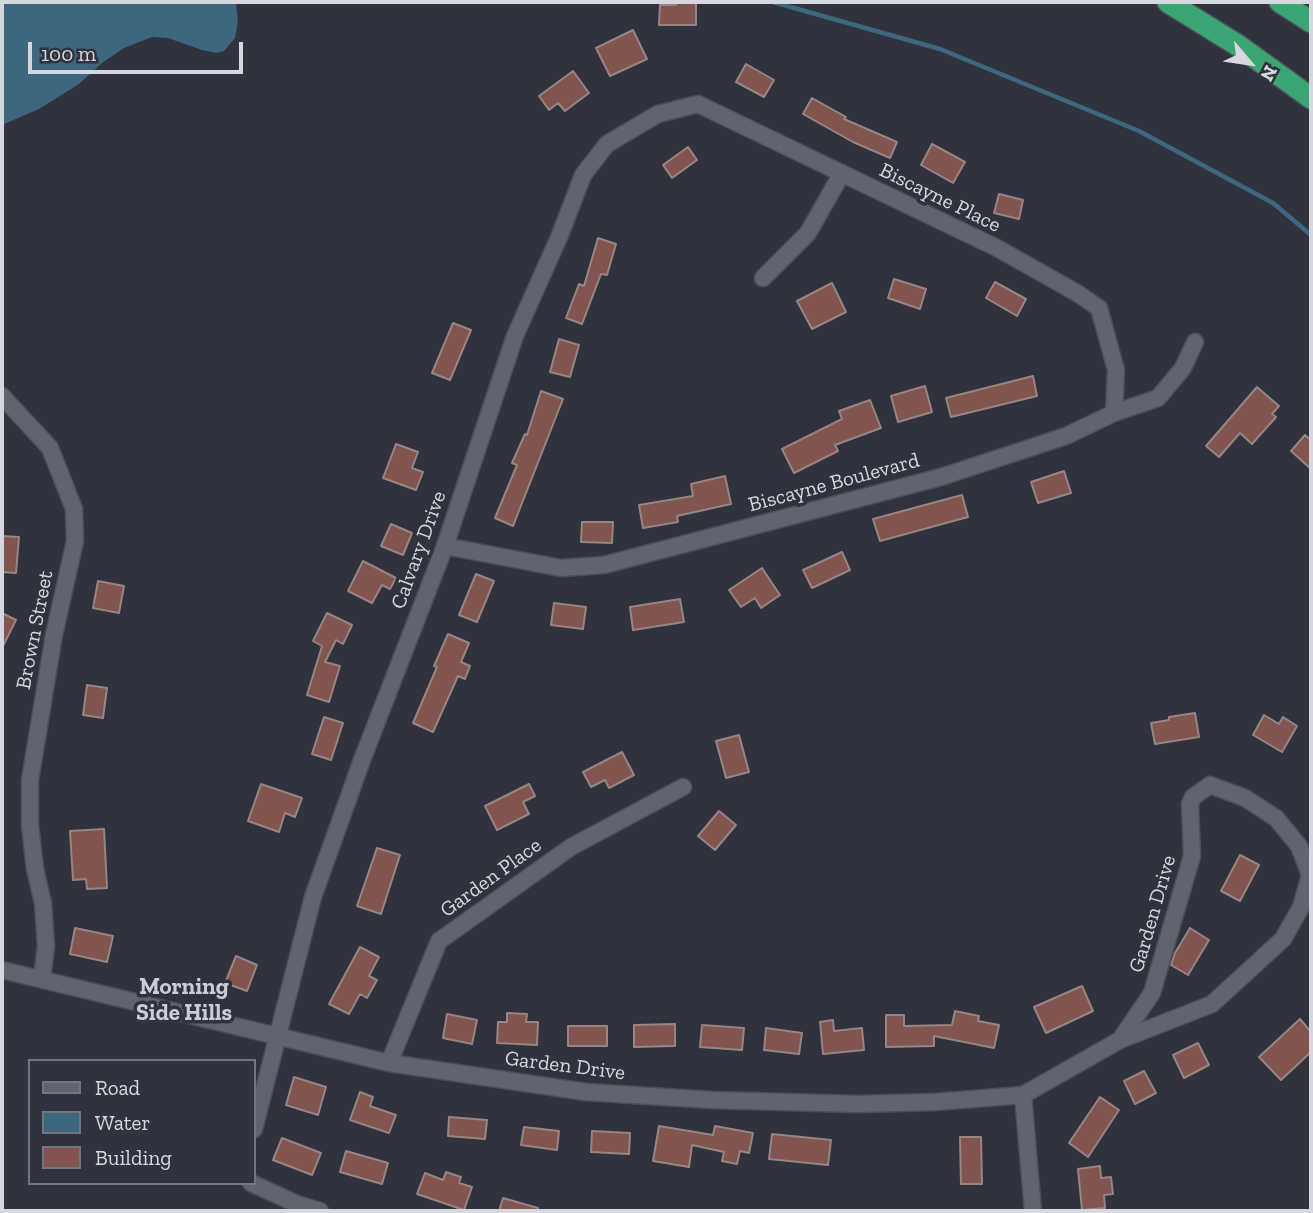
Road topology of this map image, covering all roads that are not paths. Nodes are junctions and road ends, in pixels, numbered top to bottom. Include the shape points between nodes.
1 (1168, 2) edge
2 (1280, 2) edge
3 (1311, 22) edge
4 (1311, 99) edge
5 (658, 114) joint
6 (842, 173) junction
7 (762, 278) dead end
8 (1195, 342) dead end
9 (2, 396) edge
10 (1114, 414) junction
11 (445, 546) junction
12 (683, 787) dead end
13 (2, 970) edge
14 (42, 978) junction
15 (276, 1037) junction
16 (1120, 1040) junction
17 (389, 1063) junction
18 (1023, 1095) junction
19 (256, 1121) edge
20 (255, 1185) edge
21 (320, 1211) edge
22 (1033, 1211) edge

1 - 4 highway
2 - 3 highway
5 - 6 street, Biscayne Place via 698,104
5 - 11 street, Calvary Drive via 607,144 583,175 515,336
6 - 7 street via 808,233
6 - 10 street, Biscayne Place via 997,248 1098,308 1116,370
8 - 10 street, Biscayne Boulevard via 1183,368 1158,398
9 - 14 street, Brown Street via 50,448 74,509 75,541 30,780 30,825 45,935
10 - 11 street, Biscayne Boulevard via 1066,436 941,477 604,565 561,568
11 - 15 street, Calvary Drive via 313,897
12 - 17 street, Garden Place via 571,847 439,941
13 - 14 street, Garden Drive
14 - 15 street, Garden Drive
15 - 17 street, Garden Drive
15 - 19 street, Calvary Drive
16 - 16 street, Garden Drive via 1212,1004 1283,939 1301,907 1310,875 1299,846 1276,818 1245,798 1210,785 1193,797 1192,856 1152,993
16 - 18 street, Garden Drive
17 - 18 street, Garden Drive via 586,1092 712,1100 858,1104
18 - 22 street
20 - 21 street

